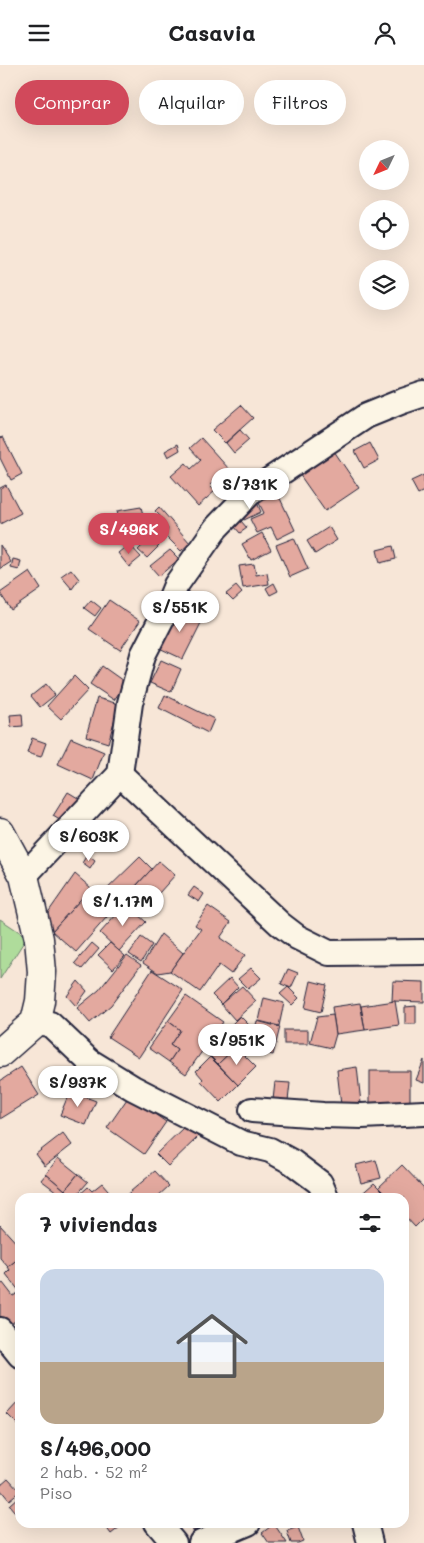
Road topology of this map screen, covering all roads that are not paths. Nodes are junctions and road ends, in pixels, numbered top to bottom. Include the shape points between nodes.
1 (424, 394) edge
2 (120, 774) junction
3 (0, 832) edge
4 (24, 876) junction
5 (424, 952) edge
6 (35, 1022) junction
7 (0, 1053) edge
8 (252, 1110) dead end
9 (424, 1113) edge
10 (324, 1193) edge
11 (0, 1330) edge
12 (15, 1349) edge
13 (162, 1528) edge
14 (236, 1528) edge
15 (366, 1528) edge
16 (174, 1543) edge
17 (201, 1543) edge
18 (370, 1543) edge

1 - 2 street via 366,416 250,493 216,528 176,585 143,655 130,703
2 - 4 street
2 - 5 street via 297,937 329,953
3 - 4 main road
4 - 6 main road via 39,939 42,972
6 - 7 main road
6 - 10 street via 50,1025 89,1061 133,1088 241,1143 270,1150 292,1162 320,1183
8 - 9 street via 362,1116
11 - 12 street
13 - 16 street
14 - 17 street
15 - 18 street

